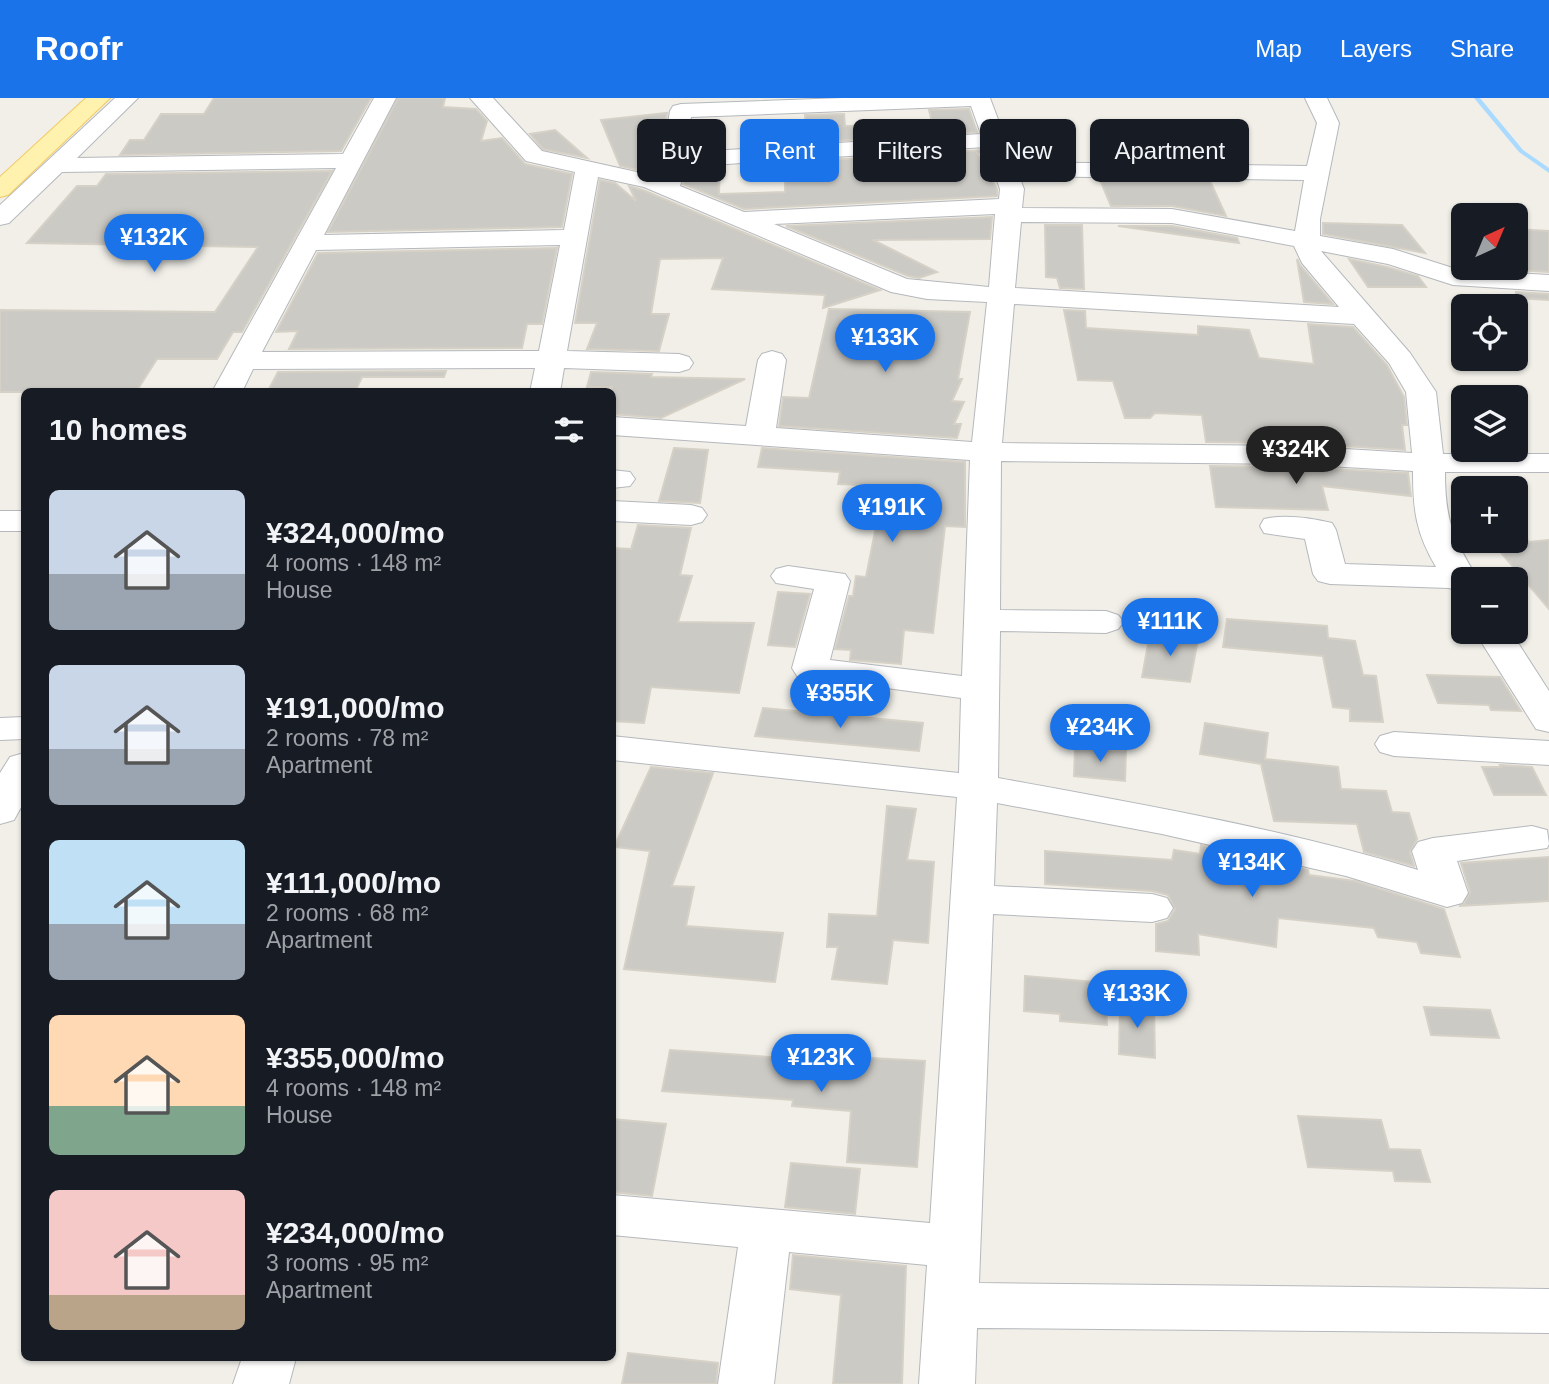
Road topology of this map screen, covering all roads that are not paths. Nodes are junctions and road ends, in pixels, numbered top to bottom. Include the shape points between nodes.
1 (99, 98) edge
2 (127, 98) edge
3 (385, 98) edge
4 (481, 98) edge
5 (979, 98) edge
6 (1316, 98) edge
7 (680, 119) edge
8 (985, 119) edge
9 (726, 157) edge
10 (352, 161) junction
11 (55, 165) junction
12 (588, 167) junction
13 (1318, 173) junction
14 (980, 180) edge
15 (1076, 180) edge
16 (670, 182) edge
17 (1004, 182) junction
18 (667, 189) junction
19 (0, 190) edge
20 (0, 218) edge
21 (739, 219) junction
22 (575, 237) junction
23 (1307, 242) junction
24 (307, 243) junction
25 (1549, 284) edge
26 (1000, 293) junction
27 (1362, 316) junction
28 (552, 359) junction
29 (772, 360) dead end
30 (243, 361) junction
31 (679, 363) dead end
32 (229, 388) edge
33 (546, 388) edge
34 (616, 426) edge
35 (760, 435) junction
36 (986, 452) junction
37 (1429, 463) junction
38 (1549, 463) edge
39 (616, 510) edge
40 (691, 515) dead end
41 (0, 521) edge
42 (21, 521) edge
43 (1276, 526) dead end
44 (1453, 567) edge
45 (788, 576) dead end
46 (1451, 580) edge
47 (982, 620) junction
48 (1106, 622) dead end
49 (1501, 644) edge
50 (980, 689) junction
51 (1549, 721) edge
52 (21, 728) edge
53 (0, 729) edge
54 (1394, 744) dead end
55 (616, 748) edge
56 (1549, 753) edge
57 (21, 771) edge
58 (978, 787) junction
59 (0, 811) edge
60 (1532, 839) dead end
61 (972, 899) junction
62 (1152, 908) dead end
63 (616, 1215) edge
64 (766, 1229) junction
65 (953, 1246) junction
66 (951, 1305) junction
67 (1549, 1311) edge
68 (268, 1361) edge
69 (261, 1384) edge
70 (746, 1384) edge
71 (947, 1384) edge

1 - 19 main road
2 - 11 street
3 - 10 street
4 - 12 street via 534,156
5 - 7 street via 681,111
5 - 8 street
6 - 13 street via 1328,122
9 - 14 street
10 - 11 street
10 - 24 street
11 - 20 street
12 - 18 street
12 - 22 street
13 - 15 street
13 - 23 street
16 - 18 street
17 - 21 street
17 - 23 street
17 - 26 street
18 - 21 street
21 - 26 street via 900,286
22 - 24 street
22 - 28 street
23 - 25 street via 1393,257 1453,277
23 - 27 street via 1311,258
24 - 30 street
26 - 27 street
26 - 36 street
27 - 37 street via 1400,359 1421,392
28 - 30 street
28 - 31 street
28 - 33 street
29 - 35 street
30 - 32 street
34 - 35 street
35 - 36 street
36 - 37 street via 1295,454
36 - 47 street
37 - 38 street
37 - 44 street via 1429,509 1439,544
39 - 40 street
41 - 42 street
43 - 46 street via 1320,530 1330,574
45 - 50 street via 836,569 810,668
47 - 48 street
47 - 50 street
49 - 51 street
50 - 58 street
52 - 53 street
54 - 56 street
55 - 58 street
57 - 59 street
58 - 60 street via 1162,821 1354,864 1447,893 1433,851
58 - 61 street
61 - 62 street
61 - 65 street
63 - 64 street
64 - 65 street
64 - 70 street
65 - 66 street
66 - 67 street
66 - 71 street
68 - 69 street

